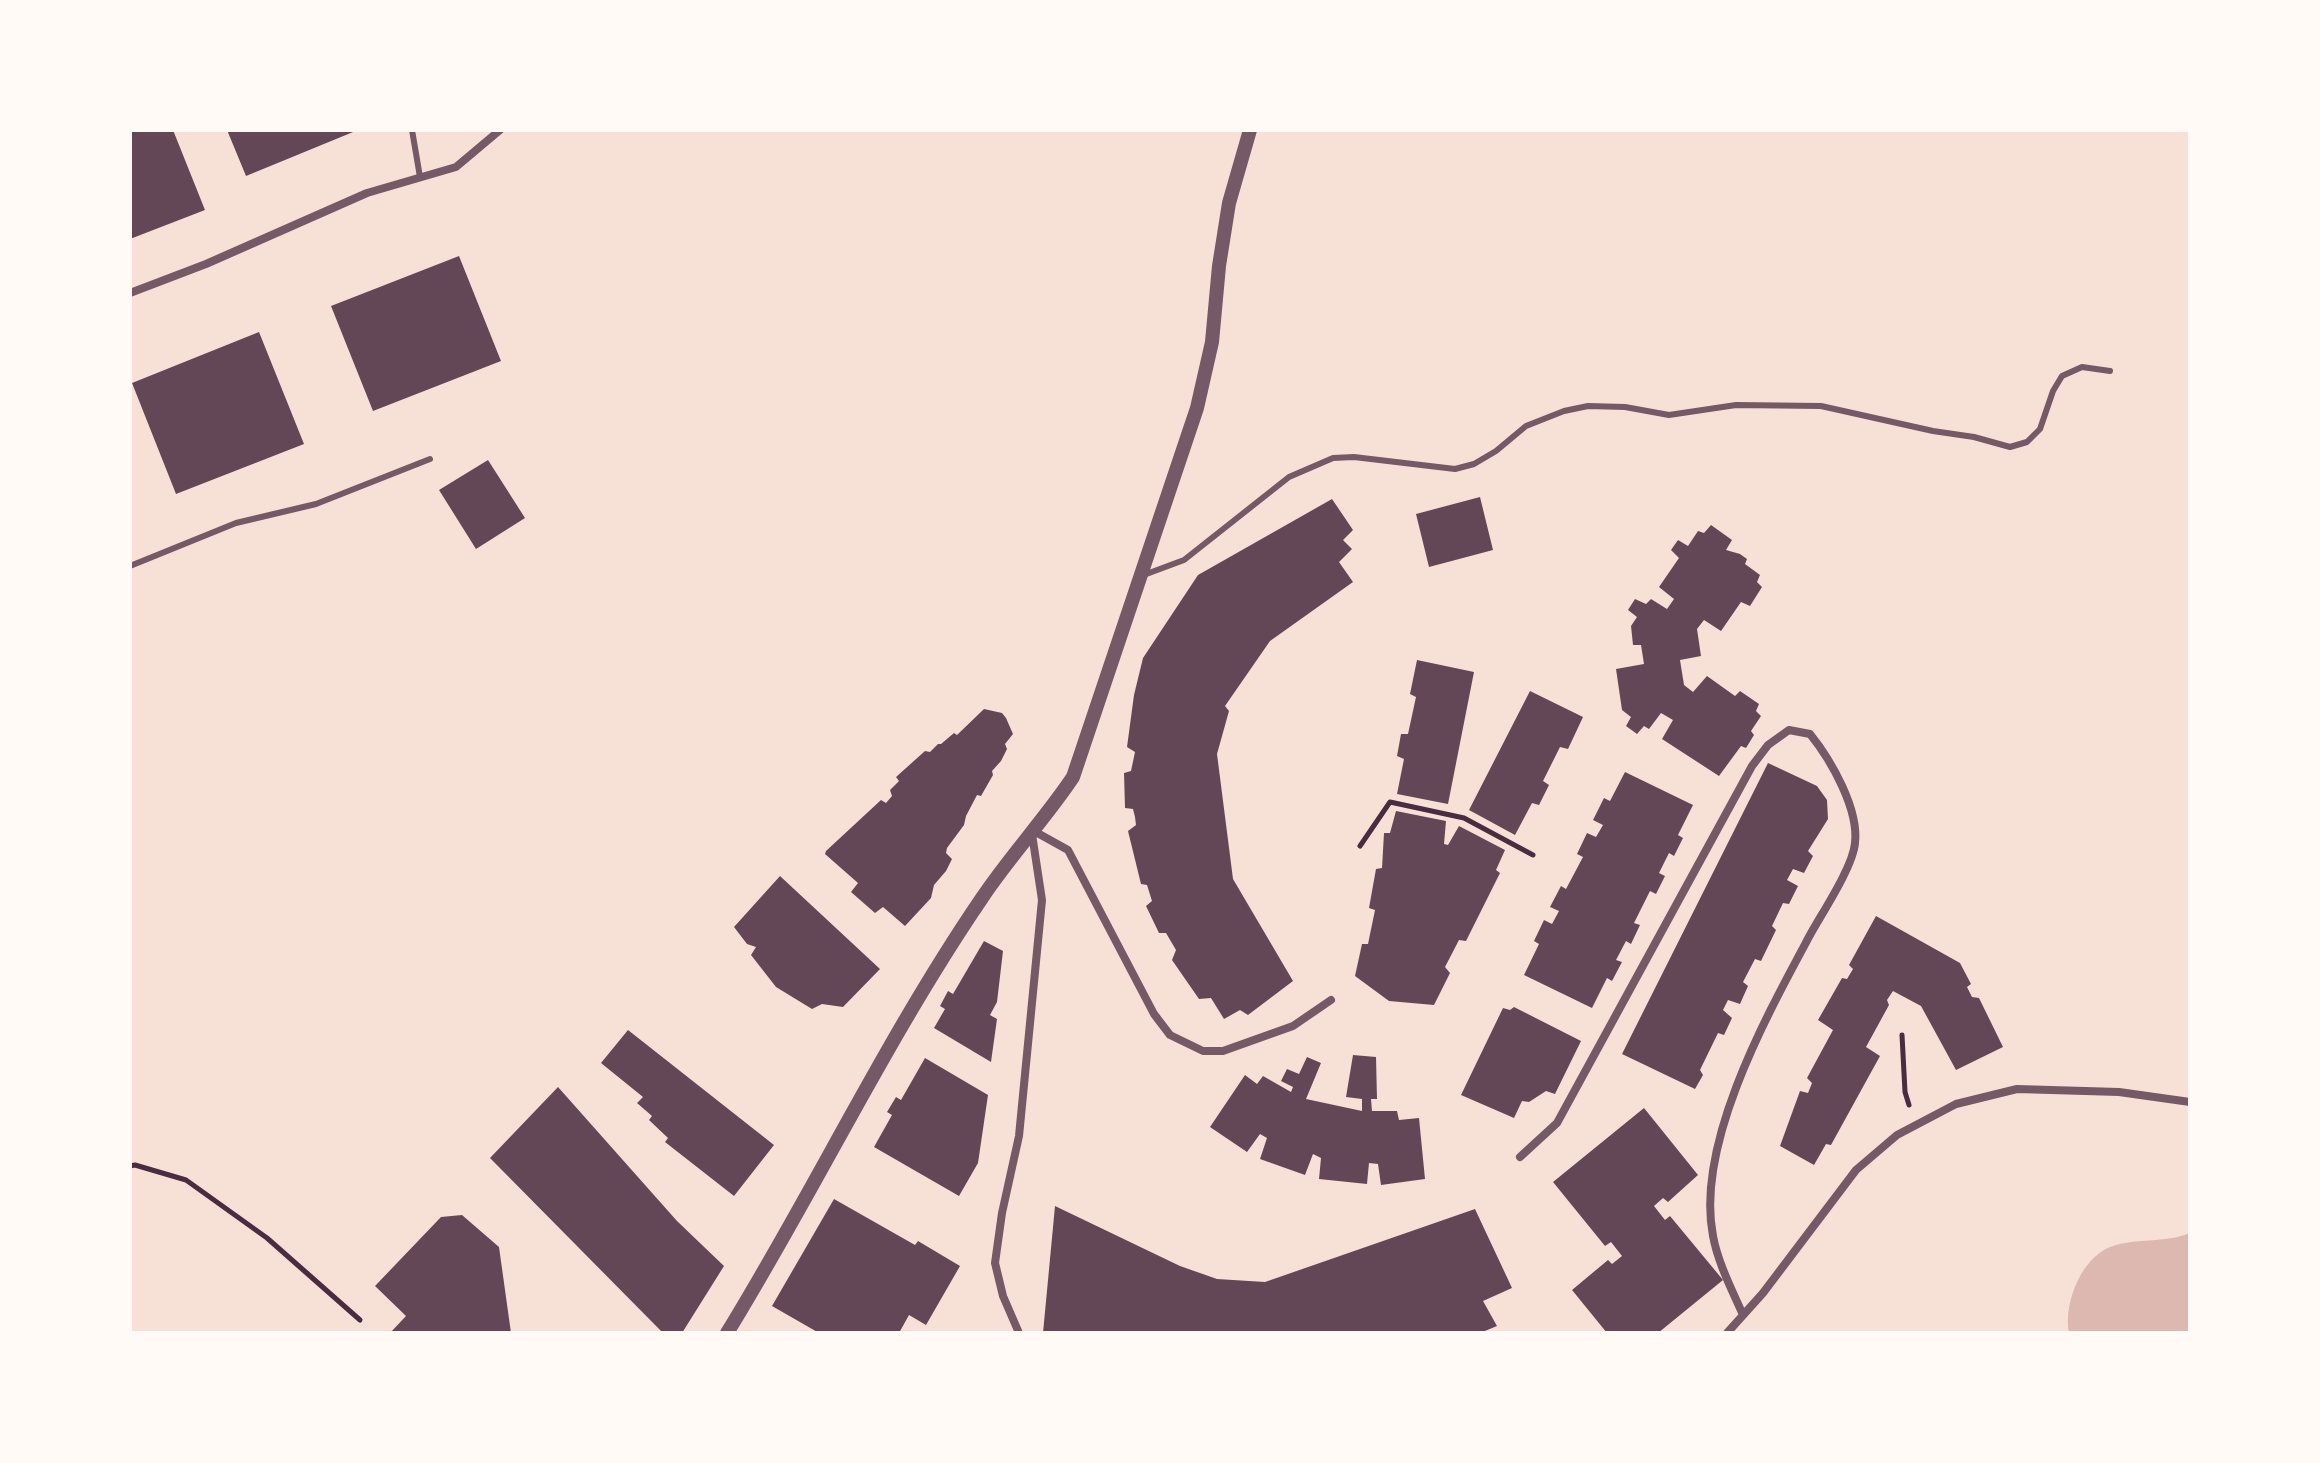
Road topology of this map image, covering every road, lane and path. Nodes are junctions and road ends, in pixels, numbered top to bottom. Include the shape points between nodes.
1 (412, 130) edge
2 (500, 130) edge
3 (1250, 130) edge
4 (420, 177) junction
5 (130, 293) edge
6 (2110, 371) dead end
7 (430, 459) dead end
8 (130, 566) edge
9 (1140, 577) junction
10 (1032, 829) junction
11 (1360, 846) dead end
12 (1533, 855) dead end
13 (1331, 1000) dead end
14 (1902, 1035) dead end
15 (1905, 1092) dead end
16 (2190, 1102) edge
17 (1520, 1157) dead end
18 (130, 1166) edge
19 (1743, 1315) junction
20 (360, 1320) dead end
21 (727, 1333) edge
22 (1019, 1333) edge
23 (1727, 1333) edge

1 - 4 lane
2 - 4 street via 456,167
3 - 9 street via 1229,203 1212,342 1197,408
4 - 5 street via 367,193
6 - 9 lane via 2082,367 2062,376 2040,429 2027,442 2010,447 1821,406 1736,405 1669,415 1588,406 1526,426 1496,451 1455,469 1333,458 1289,477 1184,560
7 - 8 lane via 316,504 236,523
9 - 10 street via 1073,777
10 - 13 street via 1068,850 1170,1035 1203,1051 1223,1051 1293,1026
10 - 21 street via 939,966
10 - 22 street via 1042,900 1019,1136 995,1263
11 - 12 path via 1390,802 1464,818
14 - 15 path
16 - 19 street via 2119,1092 2017,1089 1956,1104 1897,1135 1856,1170
17 - 19 street via 1557,1123 1752,766 1789,730 1810,734 1827,755 1844,794 1855,822 1855,846 1745,1066 1721,1137 1710,1196 1713,1236
18 - 20 path via 186,1180 267,1238
19 - 23 street

